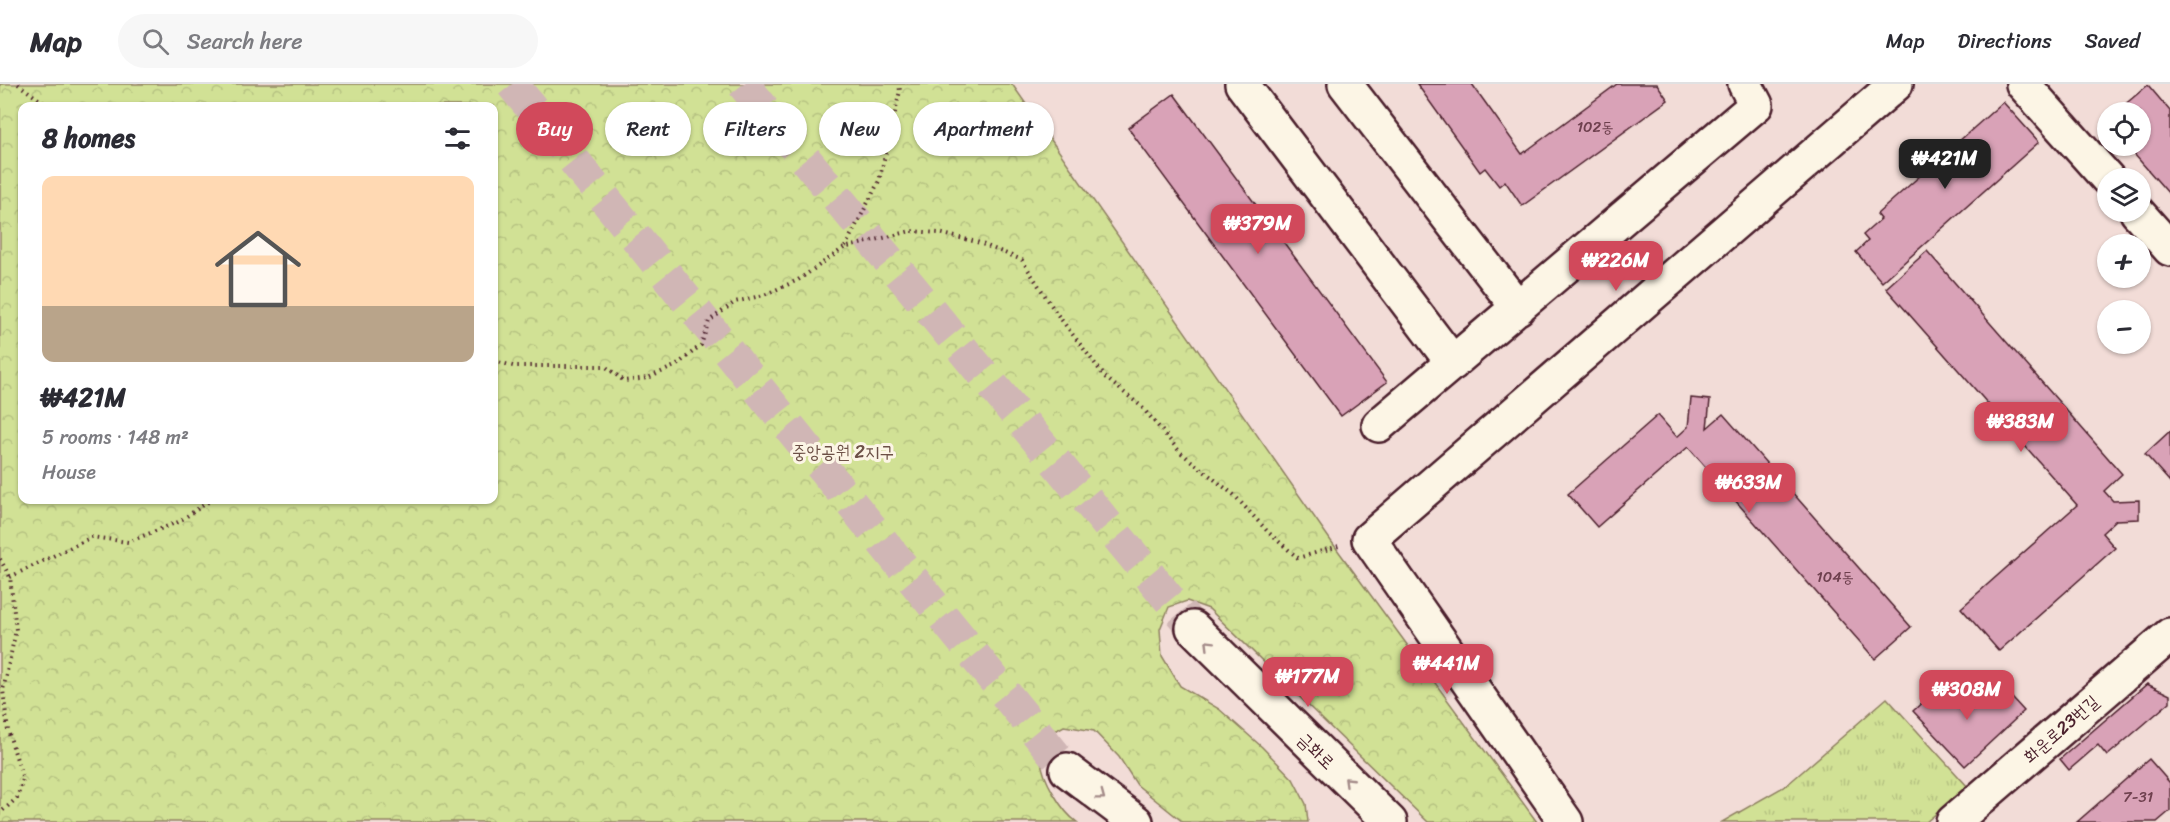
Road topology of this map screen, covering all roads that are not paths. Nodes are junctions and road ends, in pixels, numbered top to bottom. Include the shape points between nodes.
1 (1242, 84) edge
2 (1345, 84) edge
3 (1745, 84) edge
4 (1896, 84) edge
5 (2023, 84) edge
6 (2098, 168) edge
7 (2146, 222) edge
8 (2170, 249) edge
9 (1518, 308) junction
10 (1453, 363) junction
11 (1379, 426) dead end
12 (1193, 628) tunnel mouth
13 (2168, 641) edge
14 (1067, 770) tunnel mouth
15 (1136, 822) edge
16 (1390, 822) edge
17 (1566, 822) edge
18 (1953, 822) edge

1 - 10 street
2 - 9 street
3 - 9 street via 1756,105
4 - 17 street via 1369,539
5 - 6 street
7 - 8 street
9 - 10 street
10 - 11 street
16 -> 12 street, 금화로
13 - 18 street, 화운로23번길
14 -> 15 street

